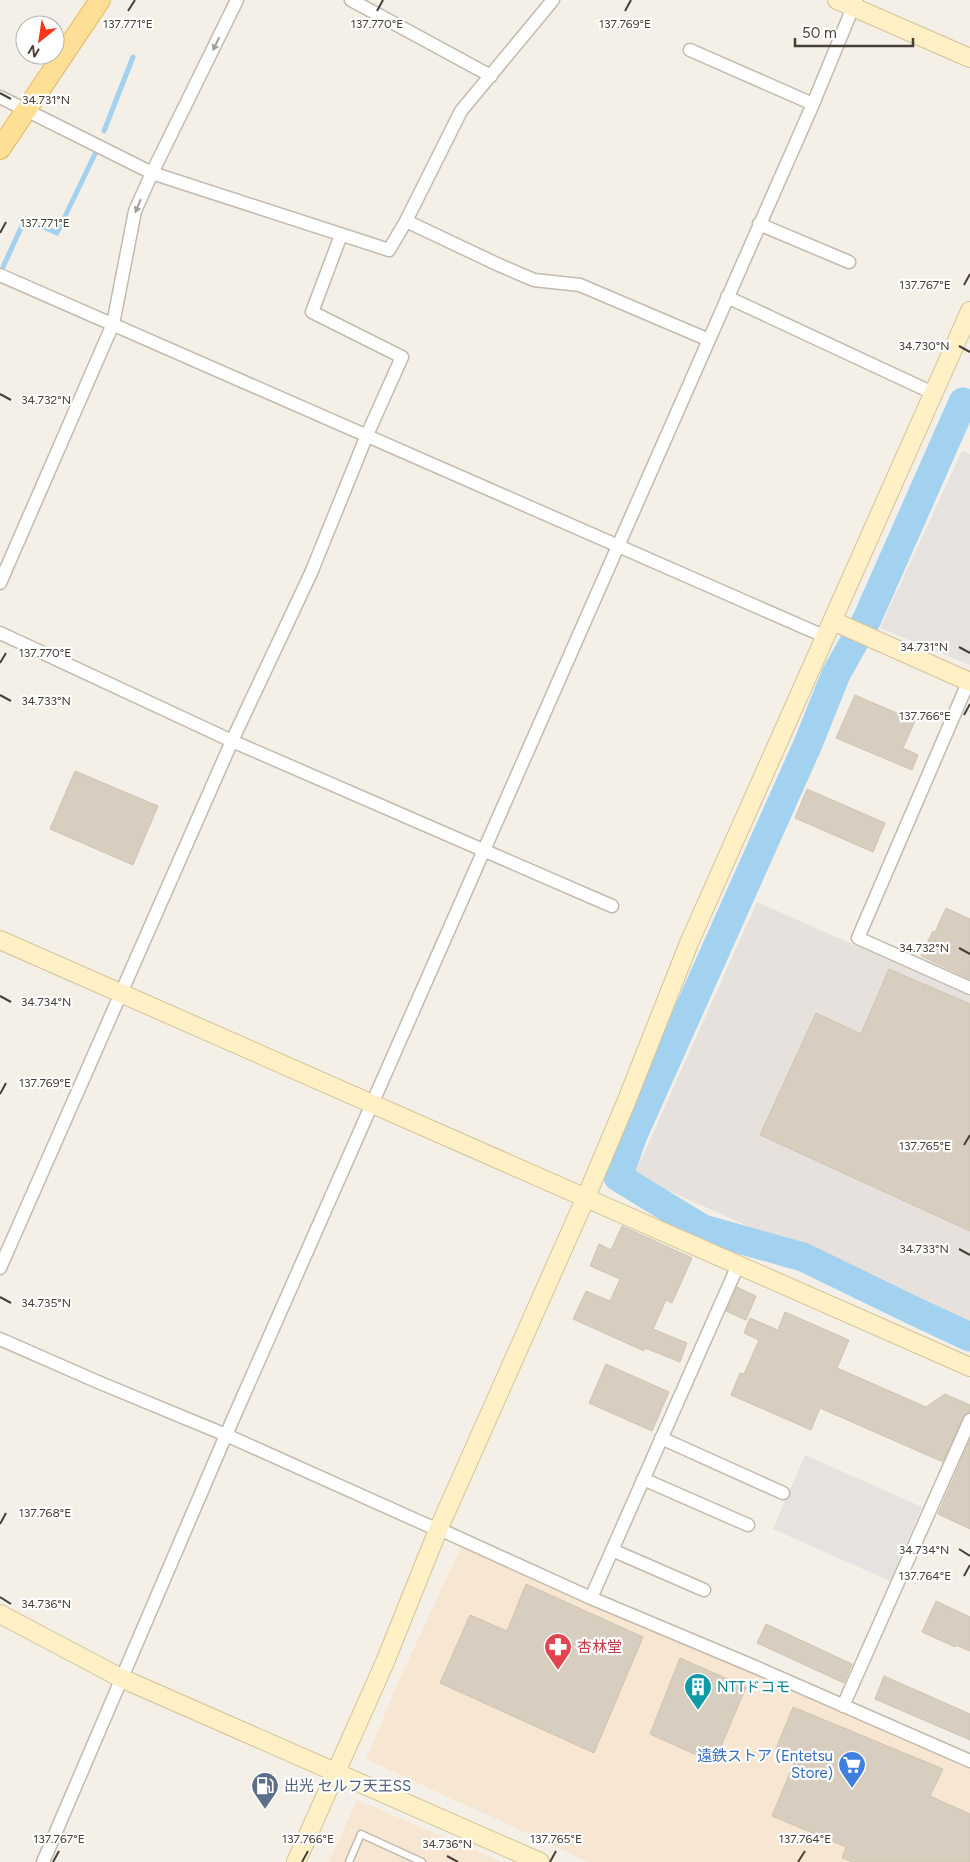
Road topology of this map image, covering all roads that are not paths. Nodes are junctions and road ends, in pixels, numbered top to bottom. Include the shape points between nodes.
1 (100, 0) edge
2 (237, 0) edge
3 (351, 0) edge
4 (553, 0) edge
5 (837, 0) edge
6 (854, 4) edge
7 (690, 50) dead end
8 (970, 58) edge
9 (490, 76) junction
10 (0, 96) edge
11 (813, 104) junction
12 (27, 109) junction
13 (0, 149) edge
14 (152, 173) junction
15 (406, 221) junction
16 (759, 224) junction
17 (341, 235) junction
18 (849, 262) dead end
19 (0, 275) edge
20 (727, 297) junction
21 (970, 311) edge
22 (113, 324) junction
23 (709, 340) junction
24 (934, 393) junction
25 (367, 435) junction
26 (618, 545) junction
27 (0, 583) edge
28 (833, 621) junction
29 (0, 633) edge
30 (826, 637) junction
31 (970, 680) edge
32 (232, 741) junction
33 (483, 851) junction
34 (612, 906) dead end
35 (0, 940) edge
36 (970, 988) edge
37 (121, 993) junction
38 (372, 1103) junction
39 (586, 1198) junction
40 (738, 1264) junction
41 (0, 1268) edge
42 (0, 1339) edge
43 (970, 1367) edge
44 (970, 1420) edge
45 (226, 1435) junction
46 (661, 1438) junction
47 (643, 1479) junction
48 (783, 1493) dead end
49 (748, 1525) dead end
50 (446, 1533) junction
51 (612, 1550) junction
52 (704, 1590) dead end
53 (591, 1598) junction
54 (0, 1614) edge
55 (122, 1678) junction
56 (843, 1706) junction
57 (970, 1761) edge
58 (336, 1772) junction
59 (43, 1862) edge
60 (296, 1862) edge
61 (349, 1862) edge
62 (422, 1862) edge
63 (538, 1862) edge

1 - 12 main road
2 -> 14 street
3 - 9 street
4 - 9 street
5 - 6 street
6 - 8 street
6 - 11 street
7 - 11 street
9 - 15 street via 461,111
10 - 12 street
11 - 16 street
12 - 13 main road
12 - 14 street
14 - 17 street
14 -> 22 street via 135,211
15 - 17 street via 389,250
15 - 23 street via 534,280 580,285
16 - 18 street
16 - 20 street
17 - 25 street via 312,312 402,357
19 - 22 street
20 - 23 street
20 - 24 street
21 - 24 street
22 - 25 street
22 - 27 street
23 - 26 street
24 - 28 street
25 - 26 street
25 - 32 street via 311,573
26 - 30 street
26 - 33 street
28 - 30 street
28 - 31 street
29 - 32 street
30 - 39 street via 689,943
31 - 36 street via 858,938
32 - 33 street
32 - 37 street
33 - 34 street
33 - 38 street
35 - 37 street
37 - 38 street
37 - 41 street
38 - 39 street
38 - 45 street
39 - 40 street
39 - 50 street
40 - 43 street
40 - 46 street
42 - 45 street
44 - 56 street
45 - 50 street
45 - 55 street
46 - 47 street
46 - 48 street
47 - 49 street
47 - 51 street
50 - 53 street
50 - 58 street
51 - 52 street
51 - 53 street
53 - 56 street
54 - 55 street
55 - 58 street
55 - 59 street
56 - 57 street
58 - 60 street
58 - 63 street
61 - 62 lane via 361,1834

